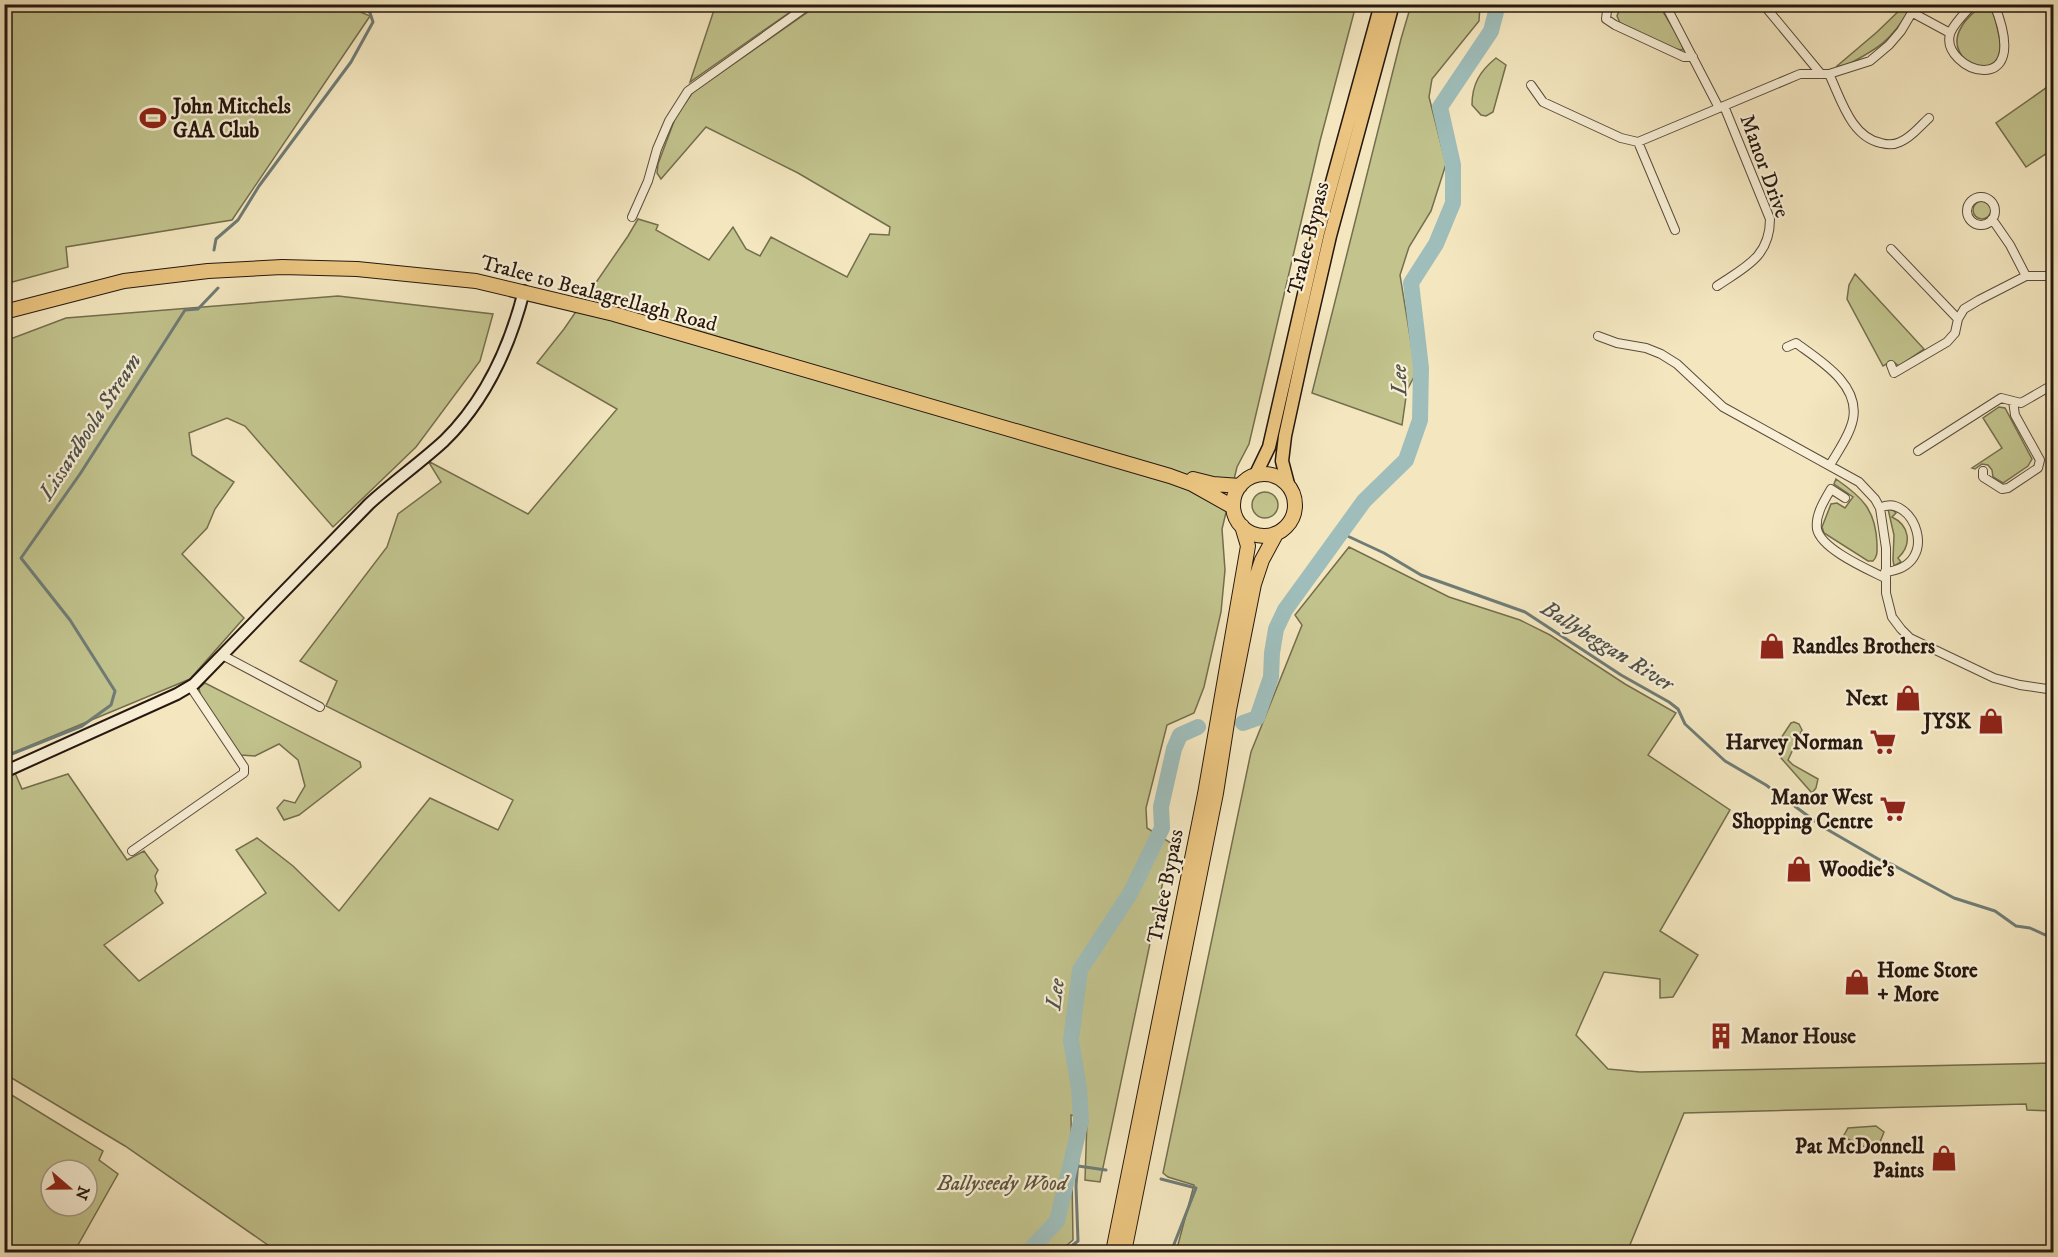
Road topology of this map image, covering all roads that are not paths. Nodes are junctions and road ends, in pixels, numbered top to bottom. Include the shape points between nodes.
1 (810, 4) edge
2 (1381, 4) edge
3 (1393, 4) edge
4 (1611, 4) edge
5 (1665, 4) edge
6 (1763, 4) edge
7 (1917, 4) edge
8 (1973, 4) edge
9 (1995, 4) edge
10 (1913, 13) junction
11 (1950, 33) junction
12 (1693, 57) junction
13 (1825, 74) junction
14 (1531, 85) dead end
15 (1722, 107) junction
16 (1929, 118) dead end
17 (1638, 142) junction
18 (632, 217) dead end
19 (1992, 219) dead end
20 (1675, 230) dead end
21 (1891, 249) dead end
22 (2026, 276) junction
23 (2054, 276) edge
24 (1717, 286) dead end
25 (524, 291) junction
26 (4, 312) edge
27 (1958, 319) junction
28 (1598, 336) dead end
29 (1787, 347) dead end
30 (1891, 365) dead end
31 (2054, 384) edge
32 (2013, 401) junction
33 (1918, 451) dead end
34 (1830, 465) junction
35 (1983, 471) dead end
36 (1256, 474) junction
37 (1170, 477) junction
38 (1288, 484) junction
39 (1240, 486) junction
40 (1845, 498) dead end
41 (1233, 507) junction
42 (1880, 508) junction
43 (1242, 526) junction
44 (1276, 534) junction
45 (1885, 575) junction
46 (222, 655) junction
47 (190, 686) junction
48 (2054, 690) edge
49 (320, 707) dead end
50 (1223, 711) junction
51 (1219, 739) junction
52 (4, 772) edge
53 (132, 851) dead end
54 (1113, 1252) edge
55 (1124, 1252) edge

1 - 18 street via 688,91 669,121
2 - 36 main road, Tralee Bypass via 1318,233 1269,447
3 - 38 main road, Tralee Bypass via 1332,224 1303,353 1282,461
4 - 12 street via 1606,19 1615,25 1684,57
5 - 12 street, Manor Drive
6 - 13 street
7 - 10 street
8 - 11 street
9 - 11 street via 2006,41 2000,64 1990,70 1969,68 1956,55
10 - 11 street
10 - 13 street via 1902,32 1870,61
12 - 15 street, Manor Drive
13 - 15 street via 1800,74
13 - 16 street via 1851,120 1875,142 1900,142
14 - 17 street via 1543,102
15 - 17 street
15 - 24 street, Manor Drive via 1770,219 1770,233 1758,257
17 - 20 street
19 - 22 street
21 - 27 street
22 - 23 street
22 - 27 street via 1964,309
25 - 26 highway, Tralee to Bealagrellagh Road via 426,275 282,267 124,281
25 - 37 highway, Tralee to Bealagrellagh Road
25 - 46 street via 498,364 461,422 369,504
27 - 30 street via 1955,333 1947,342 1894,373
28 - 34 street via 1661,354 1723,407
29 - 34 street via 1796,343 1811,354 1838,376 1850,395 1853,420
31 - 32 street via 2021,403
32 - 33 street via 2001,398
32 - 35 street via 2014,415 2040,460 2038,468 2001,489 1983,477
34 - 42 street via 1859,482
36 - 38 highway via 1274,475
36 - 39 highway
37 - 39 highway, Tralee to Bealagrellagh Road
37 - 41 highway, Tralee to Bealagrellagh Road via 1192,484
38 - 44 highway via 1295,510 1292,520
39 - 41 highway
40 - 45 street via 1831,489 1822,503 1817,528 1820,537 1835,550
41 - 43 highway
42 - 45 street via 1886,548
42 - 45 street via 1893,506 1903,510 1919,538 1918,549 1908,564
43 - 44 highway via 1258,535
43 - 50 highway, Tralee Bypass via 1248,546
44 - 50 highway, Tralee Bypass via 1254,584
45 - 48 street via 1892,617 1910,638 1994,678
46 - 47 street
46 - 49 street
47 - 52 street
47 - 53 street via 244,772
50 - 51 highway, Tralee Bypass
51 - 54 highway, Tralee Bypass
51 - 55 highway, Tralee Bypass via 1216,793

